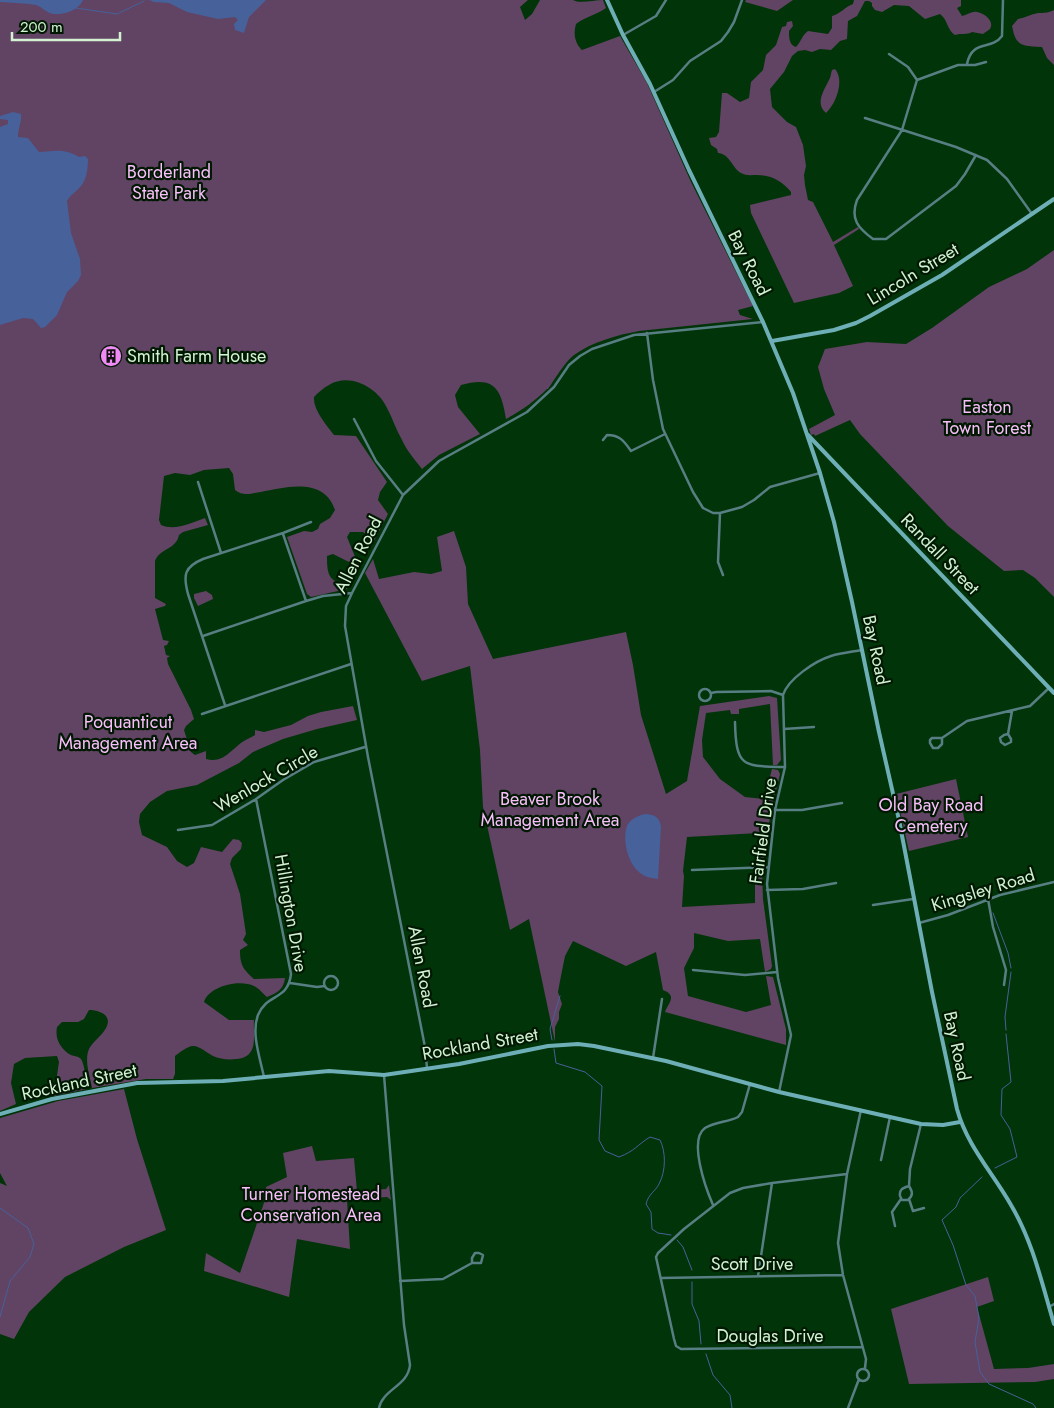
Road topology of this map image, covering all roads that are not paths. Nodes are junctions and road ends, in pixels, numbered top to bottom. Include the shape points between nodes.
1 (607, 0) edge
2 (666, 0) edge
3 (742, 0) edge
4 (1003, 0) edge
5 (622, 35) junction
6 (889, 54) dead end
7 (986, 62) dead end
8 (967, 64) junction
9 (917, 80) junction
10 (654, 92) junction
11 (866, 118) dead end
12 (902, 130) junction
13 (976, 155) junction
14 (1054, 199) edge
15 (1032, 214) junction
16 (763, 322) junction
17 (647, 334) junction
18 (772, 341) junction
19 (354, 419) dead end
20 (806, 433) junction
21 (665, 434) junction
22 (604, 440) dead end
23 (820, 473) junction
24 (198, 482) dead end
25 (403, 495) junction
26 (720, 513) junction
27 (311, 522) dead end
28 (283, 533) junction
29 (221, 552) junction
30 (722, 575) dead end
31 (352, 593) junction
32 (306, 601) junction
33 (203, 636) junction
34 (862, 650) junction
35 (351, 664) junction
36 (1049, 688) junction
37 (711, 693) junction
38 (1054, 693) edge
39 (783, 695) junction
40 (225, 706) junction
41 (1012, 711) junction
42 (202, 714) dead end
43 (736, 722) dead end
44 (814, 727) dead end
45 (784, 729) junction
46 (1008, 734) junction
47 (942, 738) junction
48 (366, 747) junction
49 (785, 767) junction
50 (256, 799) junction
51 (842, 802) dead end
52 (775, 810) junction
53 (178, 830) dead end
54 (768, 867) junction
55 (692, 870) dead end
56 (1054, 882) edge
57 (836, 883) dead end
58 (767, 890) junction
59 (915, 899) junction
60 (988, 899) junction
61 (873, 904) dead end
62 (919, 923) junction
63 (693, 970) dead end
64 (777, 972) junction
65 (290, 983) junction
66 (1004, 985) dead end
67 (325, 986) junction
68 (662, 998) dead end
69 (653, 1058) junction
70 (427, 1068) junction
71 (384, 1075) junction
72 (264, 1077) junction
73 (750, 1084) junction
74 (779, 1092) junction
75 (861, 1110) junction
76 (0, 1114) edge
77 (890, 1117) junction
78 (960, 1122) junction
79 (921, 1124) junction
80 (881, 1160) dead end
81 (847, 1174) junction
82 (772, 1183) junction
83 (909, 1186) junction
84 (901, 1199) junction
85 (909, 1199) junction
86 (713, 1205) junction
87 (924, 1208) dead end
88 (895, 1226) dead end
89 (472, 1263) junction
90 (843, 1275) junction
91 (758, 1276) junction
92 (661, 1278) junction
93 (400, 1281) junction
94 (1054, 1304) edge
95 (1049, 1307) junction
96 (1054, 1324) edge
97 (862, 1348) junction
98 (865, 1368) junction
99 (859, 1379) junction
100 (379, 1408) edge
101 (848, 1408) edge

1 - 5 street, Bay Road
2 - 5 street via 656,16
3 - 10 street via 731,28 721,41 690,60 673,80
4 - 8 street via 1002,36 998,41 973,50
5 - 10 street, Bay Road
6 - 9 street via 908,67
7 - 8 street
8 - 9 street
9 - 12 street
10 - 16 street, Bay Road via 688,170
11 - 12 street
12 - 13 street
12 - 13 street via 857,200 854,210 859,226 873,239 886,239 956,186
13 - 15 street via 987,160 1008,179
14 - 15 street, Lincoln Street
15 - 18 street, Lincoln Street via 942,274 863,320 834,330
16 - 17 street, Allen Road
16 - 18 street, Bay Road
17 - 21 street
17 - 25 street, Allen Road via 626,336 580,356 527,412 440,461
18 - 20 street, Bay Road
19 - 25 street via 376,461
20 - 23 street, Bay Road
20 - 36 street, Randall Street
21 - 22 street via 631,451 615,435 607,435
21 - 26 street via 700,504 707,511
23 - 26 street via 770,487 742,507
23 - 34 street, Bay Road
24 - 29 street
25 - 31 street, Allen Road
26 - 30 street via 718,562
27 - 28 street
28 - 29 street
28 - 32 street
29 - 33 street via 194,563 185,575
31 - 32 street
31 - 35 street, Allen Road via 344,614
32 - 33 street
33 - 40 street
34 - 39 street via 821,661 794,679
34 - 59 street, Bay Road
35 - 40 street
35 - 48 street, Allen Road
36 - 38 street, Randall Street
36 - 41 street via 1030,706
37 - 37 street via 704,688 699,696 706,701
37 - 39 street via 771,691
39 - 45 street, Fairfield Drive
40 - 42 street
41 - 46 street
41 - 47 street via 967,721
43 - 49 street via 737,750 744,762 756,766
44 - 45 street
45 - 49 street, Fairfield Drive
46 - 46 street via 1011,742 1004,745 1000,738
47 - 47 street via 932,738 931,746 938,748
48 - 50 street, Wenlock Circle via 314,762
48 - 70 street, Allen Road
49 - 52 street, Fairfield Drive
50 - 53 street, Wenlock Circle via 212,825
50 - 65 street, Hillington Drive via 291,974
51 - 52 street via 802,810
52 - 54 street, Fairfield Drive
54 - 55 street
54 - 58 street, Fairfield Drive
56 - 60 street, Kingsley Road
57 - 58 street via 803,889
58 - 64 street, Fairfield Drive
59 - 61 street
59 - 62 street, Bay Road
60 - 62 street, Kingsley Road
60 - 66 street via 1006,970
62 - 78 street, Bay Road
63 - 64 street via 745,976
64 - 74 street, Fairfield Drive via 791,1034
65 - 67 street
65 - 72 street, Hillington Drive via 285,992 262,1007 257,1020
67 - 67 street via 327,977 337,979 335,988
68 - 69 street
69 - 70 street, Rockland Street via 572,1044
69 - 73 street, Rockland Street
70 - 71 street, Rockland Street
71 - 72 street, Rockland Street via 329,1071
71 - 93 street
72 - 76 street, Rockland Street via 136,1083 52,1099
73 - 74 street, Rockland Street
73 - 86 street via 738,1117 705,1129 698,1139 703,1173
74 - 75 street, Rockland Street
75 - 77 street, Rockland Street
75 - 81 street
77 - 79 street, Rockland Street
77 - 80 street
78 - 79 street, Rockland Street
78 - 95 street, Bay Road via 1022,1225
79 - 83 street
81 - 82 street
81 - 90 street via 838,1243
82 - 86 street via 743,1188
82 - 91 street
83 - 84 street via 901,1190
83 - 85 street via 912,1192
84 - 85 street
84 - 88 street via 892,1212
85 - 87 street via 913,1211
86 - 92 street via 658,1253 656,1258
89 - 89 street via 475,1253 483,1255 481,1263
89 - 93 street via 443,1279
90 - 91 street, Scott Drive
90 - 97 street
91 - 92 street, Scott Drive
92 - 97 street, Douglas Drive via 678,1347
93 - 100 street via 409,1370 404,1380 383,1398
94 - 95 street
95 - 96 street, Bay Road
97 - 98 street
98 - 99 street via 858,1371
98 - 99 street via 869,1378
99 - 101 street

